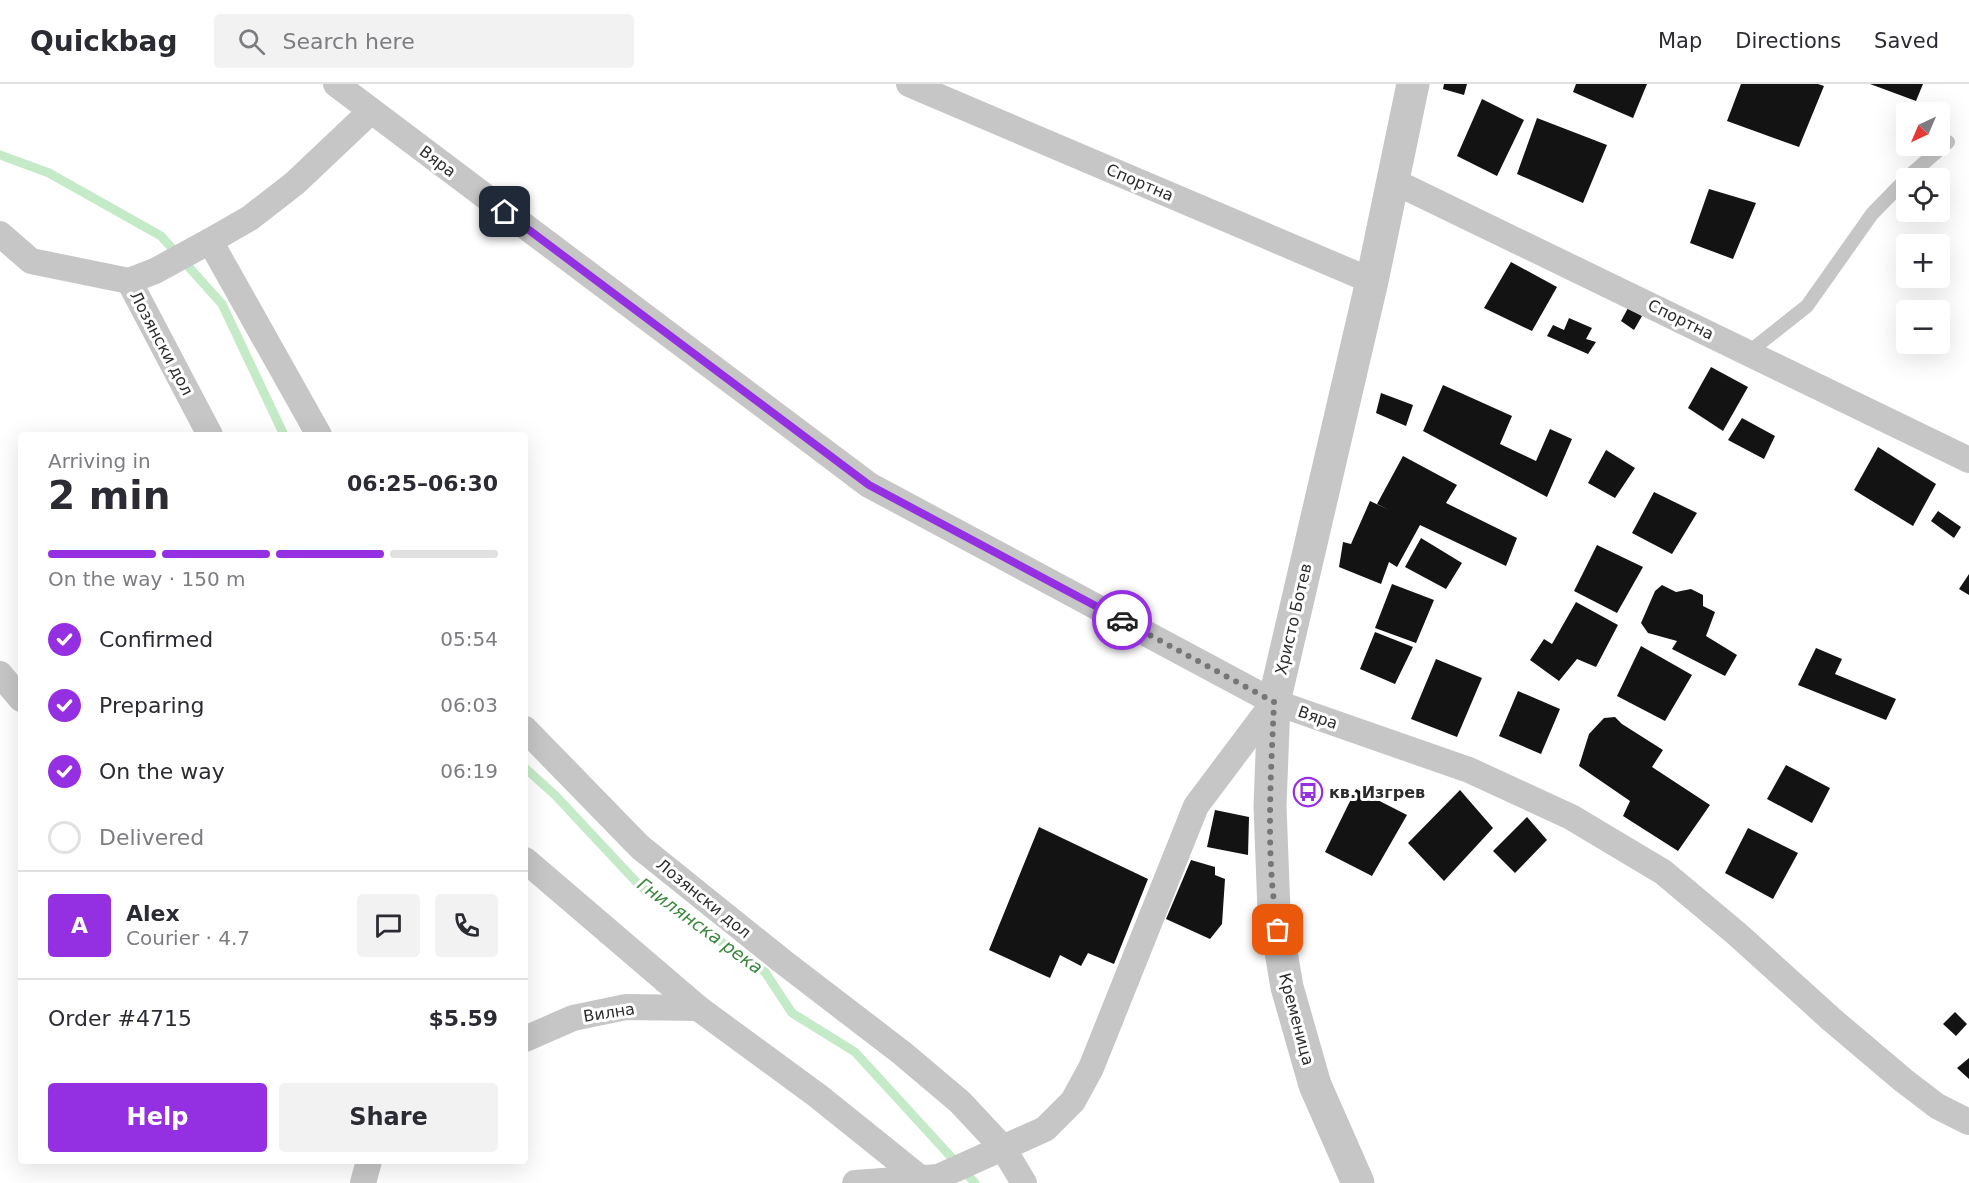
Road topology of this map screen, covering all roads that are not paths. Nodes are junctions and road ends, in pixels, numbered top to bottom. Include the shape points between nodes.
1 (336, 84) edge
2 (909, 84) edge
3 (1413, 84) edge
4 (371, 111) junction
5 (1932, 156) edge
6 (1391, 180) junction
7 (0, 234) edge
8 (202, 245) junction
9 (1372, 280) junction
10 (129, 281) junction
11 (1749, 352) junction
12 (208, 432) edge
13 (317, 432) edge
14 (1969, 460) edge
15 (0, 674) edge
16 (18, 695) edge
17 (1274, 702) junction
18 (528, 732) edge
19 (528, 863) edge
20 (698, 1008) junction
21 (528, 1038) edge
22 (1969, 1122) edge
23 (994, 1152) junction
24 (368, 1164) edge
25 (929, 1177) junction
26 (363, 1183) edge
27 (855, 1183) edge
28 (1024, 1183) edge
29 (1358, 1183) edge

1 - 4 street, Вяра
2 - 9 street, Спортна
3 - 6 street, Христо Ботев
4 - 8 street via 295,183 250,218
4 - 17 street, Вяра via 869,485
5 - 11 lane via 1872,214 1807,306
6 - 9 street, Христо Ботев
6 - 11 street, Спортна
7 - 10 street, Лозянски дол via 31,261
8 - 10 street
8 - 13 street
9 - 17 street, Христо Ботев
10 - 12 street, Лозянски дол
11 - 14 street, Спортна
15 - 16 street
17 - 22 street, Вяра via 1469,770 1571,817 1663,872 1903,1080 1937,1106
17 - 23 street, Христо Ботев via 1196,807 1090,1068 1072,1101 1045,1129
17 - 29 street, Кременица via 1270,806 1274,911 1287,987 1315,1085
18 - 23 street, Лозянски дол via 640,847 960,1102
19 - 20 street
20 - 21 street, Вилна via 626,1007 573,1018
20 - 25 street
23 - 25 street, Христо Ботев
23 - 28 street, Лозянски дол
24 - 26 street
25 - 27 street, Христо Ботев

